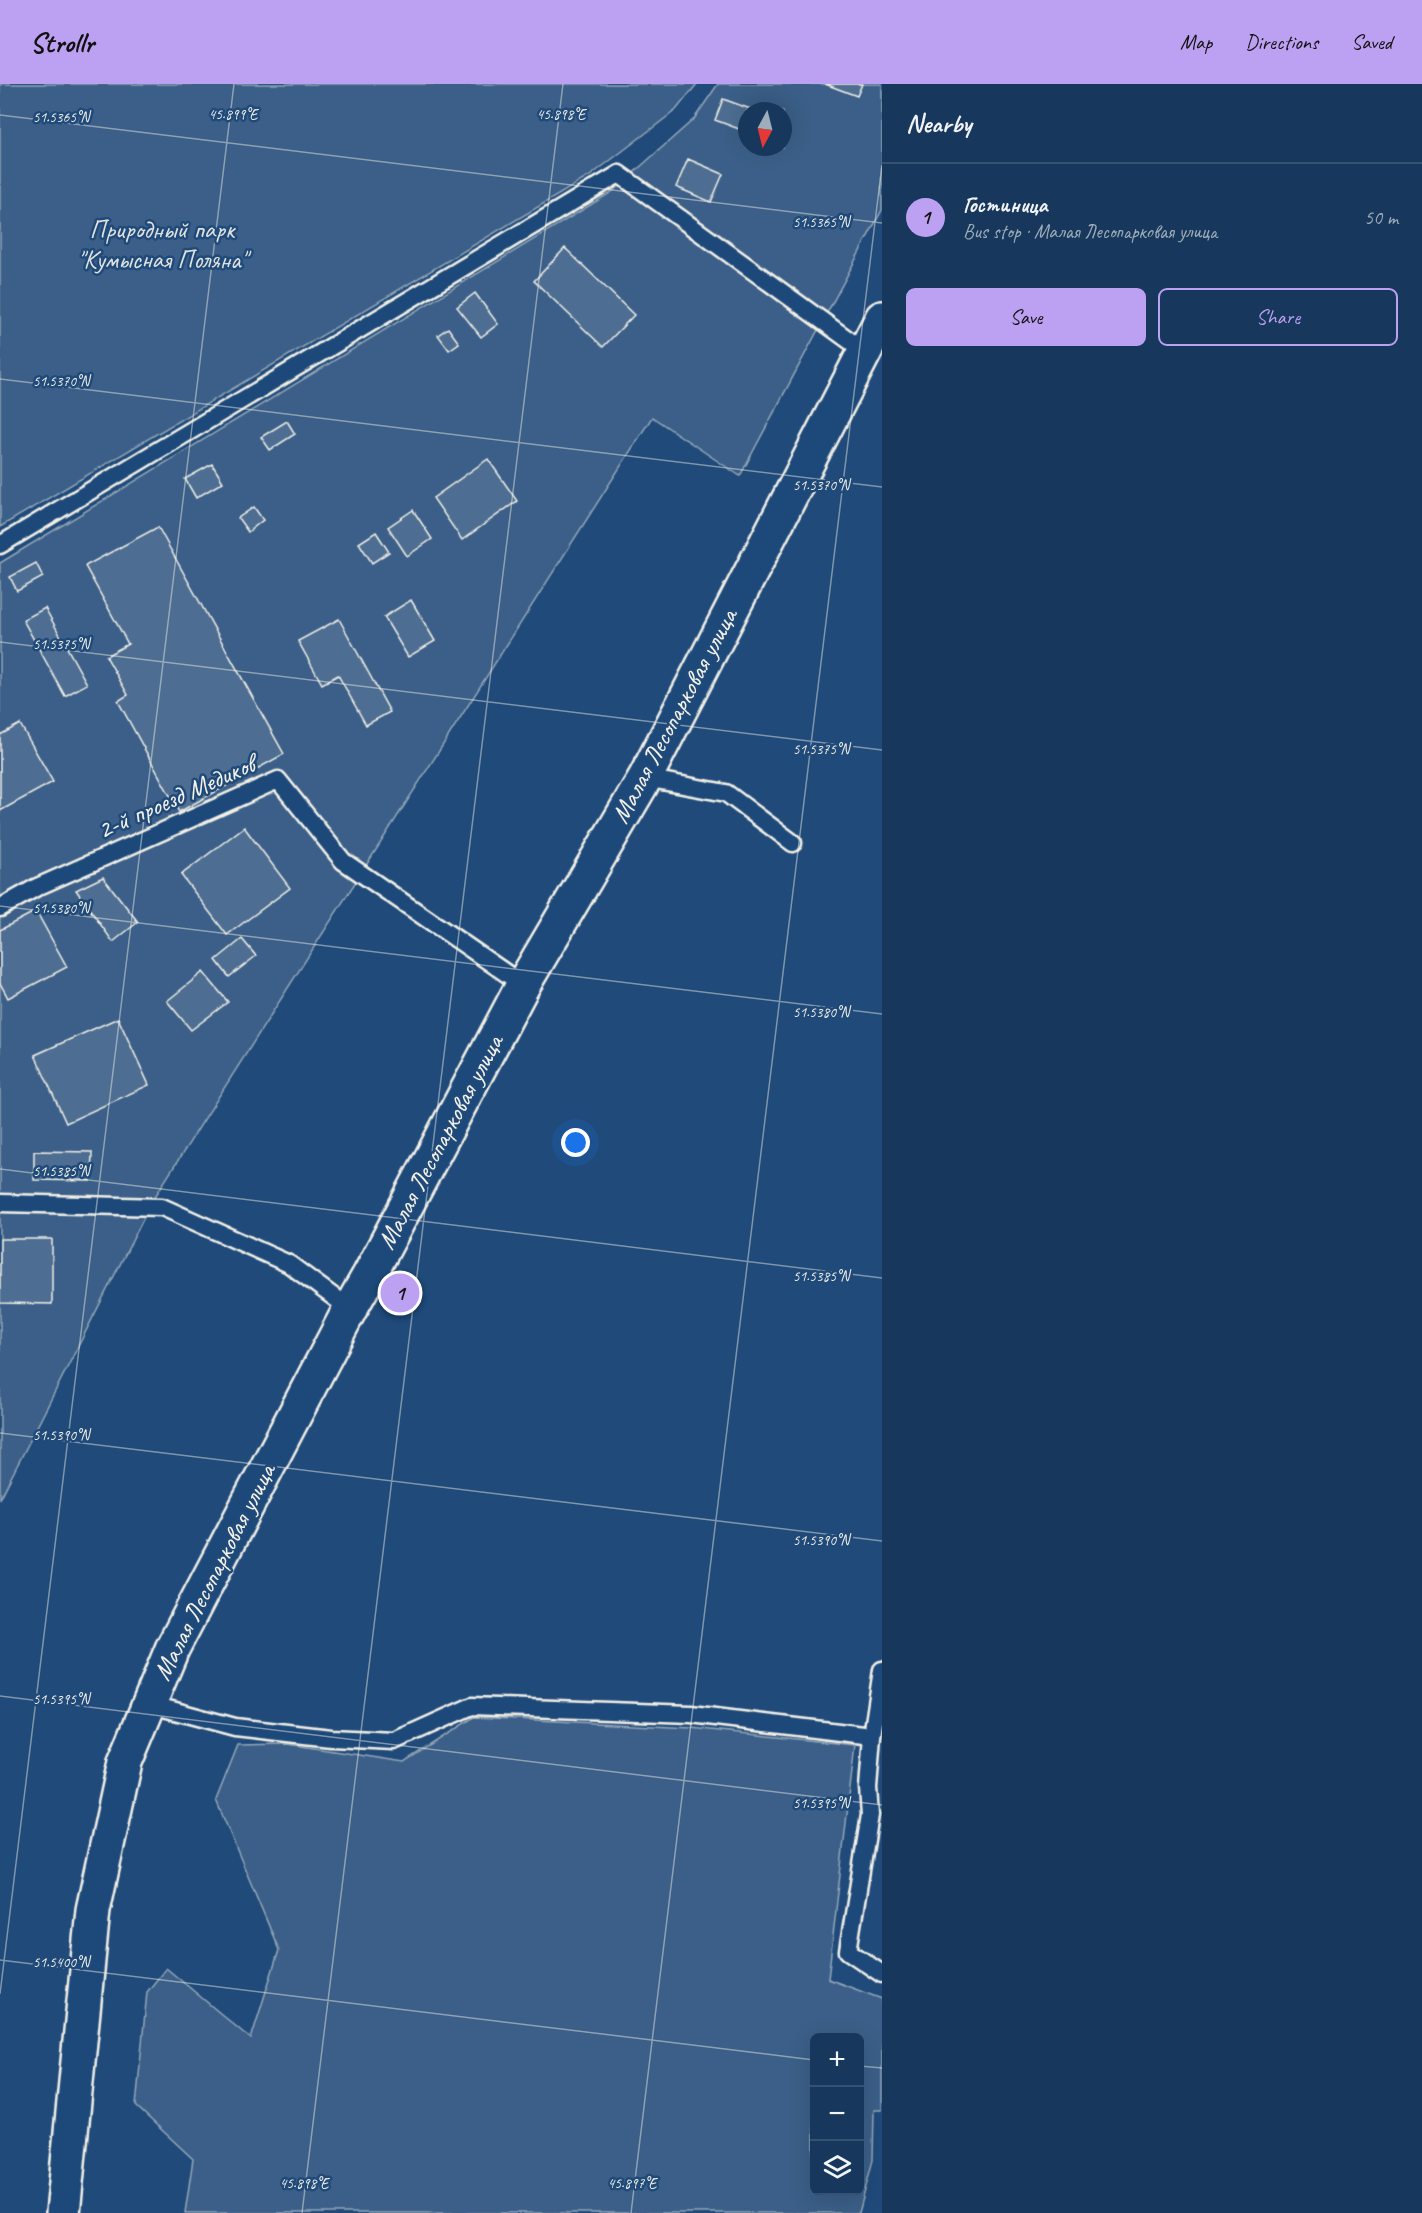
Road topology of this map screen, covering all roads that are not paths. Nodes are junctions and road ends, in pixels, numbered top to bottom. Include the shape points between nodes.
1 (882, 318) edge
2 (864, 351) junction
3 (0, 545) edge
4 (645, 778) junction
5 (793, 843) dead end
6 (0, 908) edge
7 (523, 985) junction
8 (0, 1203) edge
9 (350, 1309) junction
10 (882, 1670) edge
11 (149, 1704) junction
12 (872, 1736) junction
13 (876, 1816) edge
14 (882, 1974) edge
15 (63, 2213) edge

1 - 2 street, Малая Лесопарковая улица
2 - 3 lane via 619,174
2 - 4 street, Малая Лесопарковая улица
4 - 5 lane via 726,794
4 - 7 street, Малая Лесопарковая улица
6 - 7 lane, 2-й проезд Медиков via 37,887 278,780 343,861
7 - 9 street, Малая Лесопарковая улица
8 - 9 lane via 162,1207 290,1264
9 - 11 street, Малая Лесопарковая улица via 172,1649
10 - 12 lane
11 - 12 lane via 235,1727 394,1741 472,1706 691,1714
11 - 15 street, Малая Лесопарковая улица via 125,1762 93,1910
12 - 13 lane via 868,1788
13 - 14 lane via 848,1951

